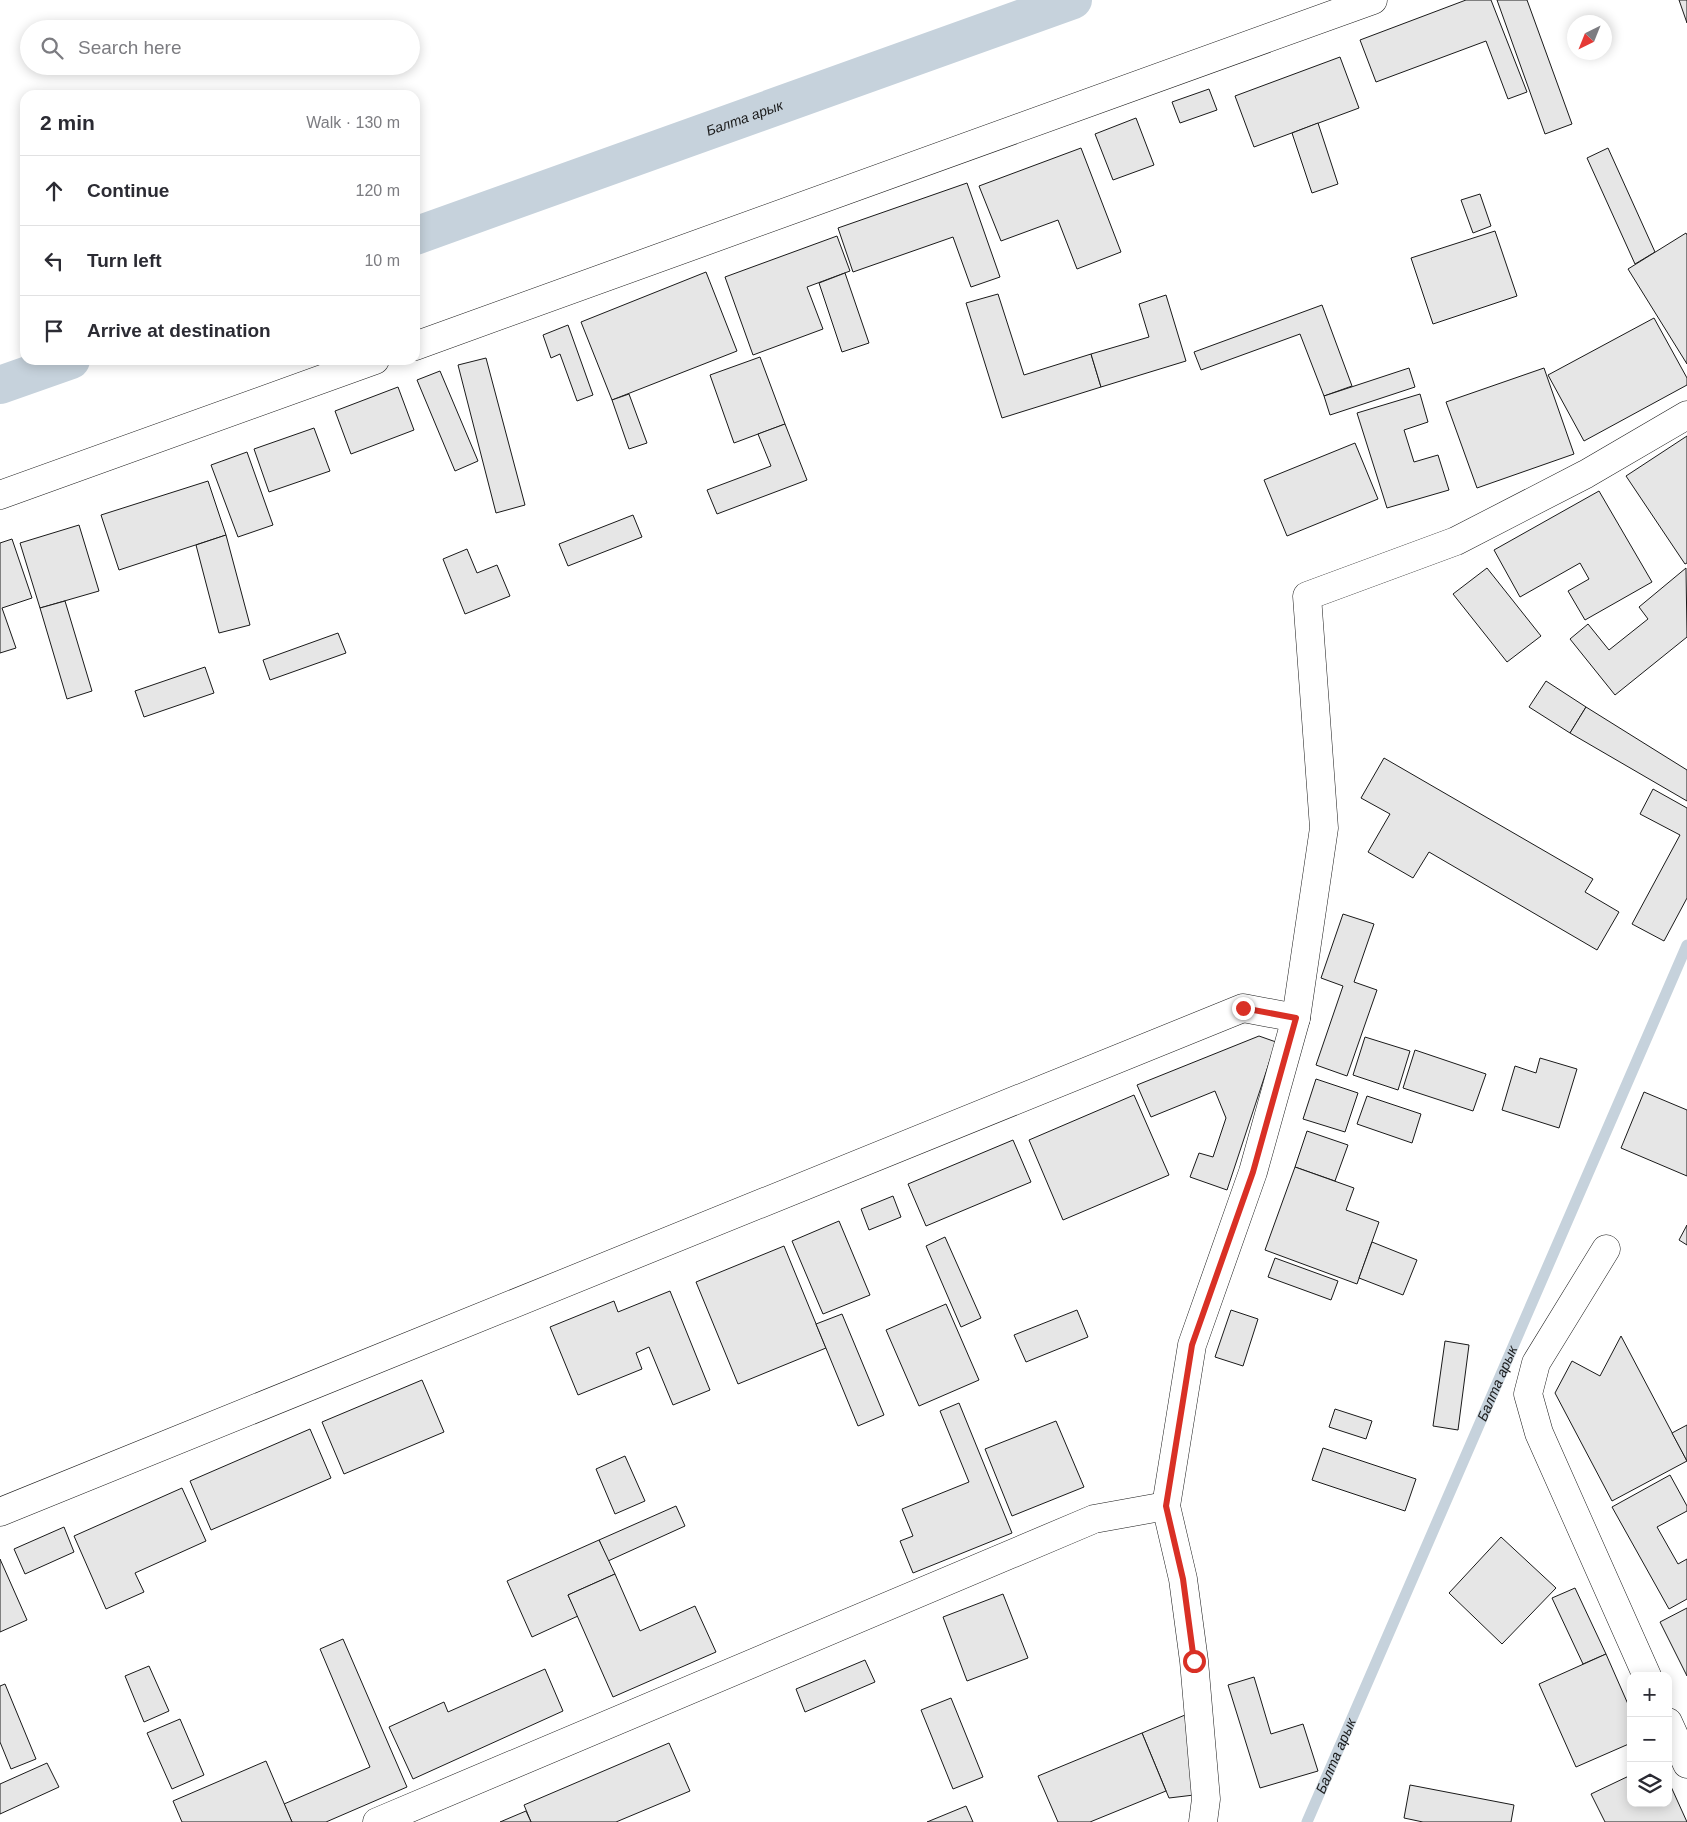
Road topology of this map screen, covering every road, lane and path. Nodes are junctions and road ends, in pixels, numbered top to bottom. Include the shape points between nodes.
1 (1373, 0) edge
2 (420, 344) edge
3 (361, 365) edge
4 (1687, 415) edge
5 (0, 495) edge
6 (1296, 1018) junction
7 (1606, 1249) dead end
8 (1166, 1506) junction
9 (0, 1512) edge
10 (1646, 1672) edge
11 (1672, 1731) edge
12 (1687, 1764) edge
13 (378, 1822) edge
14 (1203, 1822) edge

1 - 2 street
3 - 5 street
4 - 6 street via 1586,474 1456,540 1307,596 1324,828
6 - 8 street via 1253,1172 1192,1345
6 - 9 street via 1243,1008
7 - 10 street via 1536,1363 1528,1394 1539,1433
8 - 13 street via 1094,1519
8 - 14 street via 1183,1579 1194,1661 1206,1799
11 - 12 street

